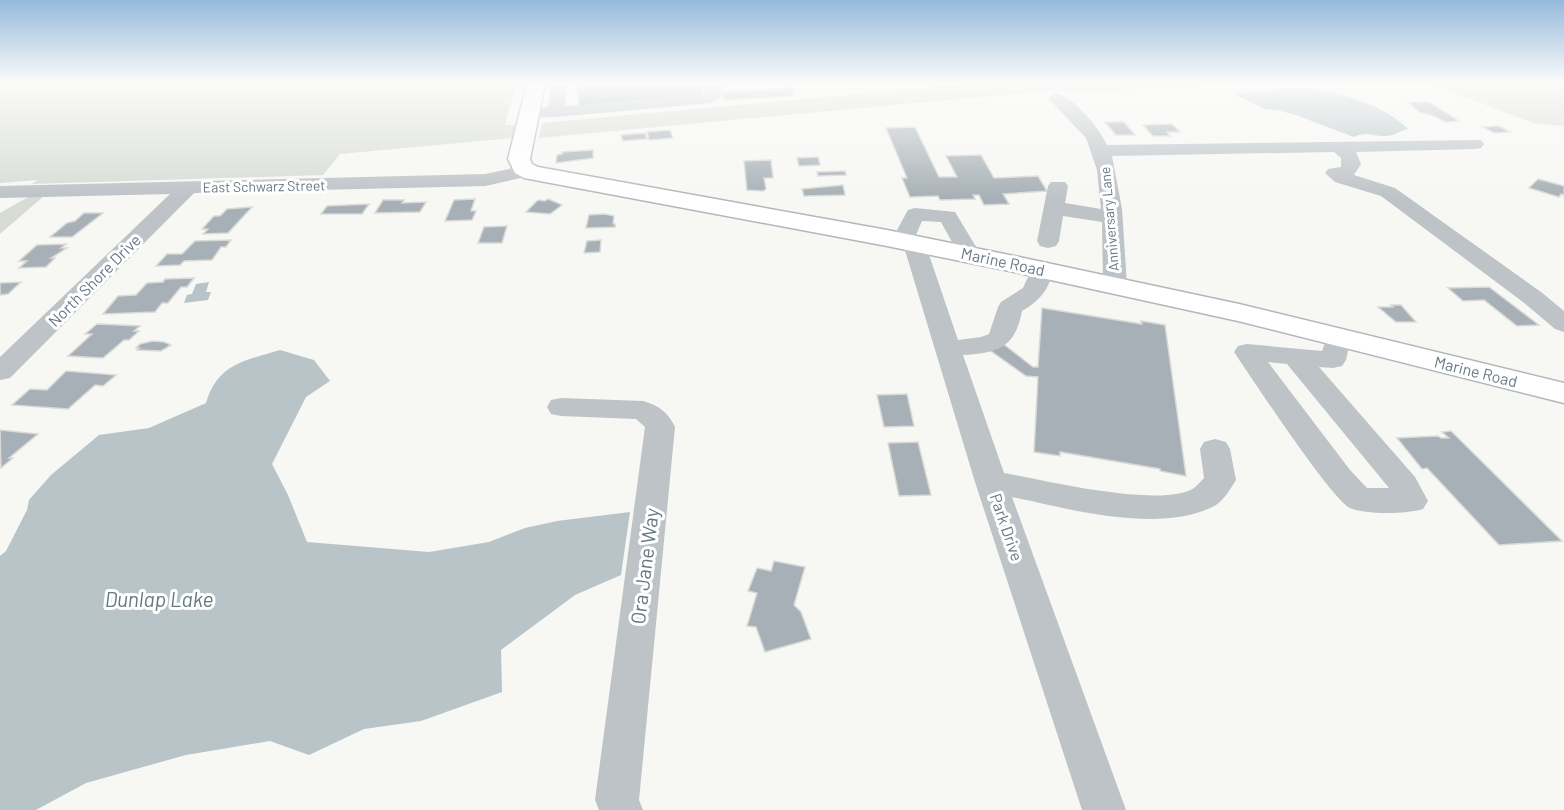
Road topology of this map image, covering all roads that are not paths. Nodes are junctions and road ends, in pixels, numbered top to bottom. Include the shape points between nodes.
1 (527, 122) edge
2 (1082, 122) edge
3 (1475, 144) dead end
4 (1337, 146) junction
5 (1101, 151) junction
6 (527, 171) junction
7 (1058, 186) dead end
8 (188, 188) junction
9 (0, 192) edge
10 (1055, 208) junction
11 (1111, 217) junction
12 (1048, 241) dead end
13 (908, 242) junction
14 (1042, 270) junction
15 (1115, 285) junction
16 (1553, 307) edge
17 (1564, 324) edge
18 (1338, 337) junction
19 (948, 348) junction
20 (1294, 356) junction
21 (0, 372) edge
22 (1564, 393) edge
23 (561, 407) dead end
24 (1215, 449) dead end
25 (991, 482) junction
26 (621, 810) edge
27 (1104, 810) edge

1 - 6 main road via 519,159
2 - 5 street, Anniversary Lane
3 - 4 street
4 - 5 street
4 - 16 street via 1353,160 1347,172 1335,172 1342,178 1388,192 1532,297
5 - 11 street, Anniversary Lane
6 - 8 street, East Schwarz Street via 485,180
6 - 13 main road, Marine Road
7 - 10 street
8 - 9 street, East Schwarz Street
8 - 21 street, North Shore Drive
10 - 11 street
10 - 12 street
11 - 15 street, Anniversary Lane
13 - 14 main road, Marine Road
13 - 19 street, Park Drive
14 - 15 main road, Marine Road
14 - 19 street via 1038,287 1028,298 1010,307 1003,335 978,347
15 - 18 main road, Marine Road
16 - 17 street
18 - 20 street via 1333,360
18 - 22 main road, Marine Road
19 - 25 street, Park Drive
20 - 20 street via 1247,352 1339,478 1359,499 1412,501 1404,485
23 - 26 street, Ora Jane Way via 643,410 660,427 616,800
24 - 25 street via 1220,480 1204,497 1157,507
25 - 27 street, Park Drive

